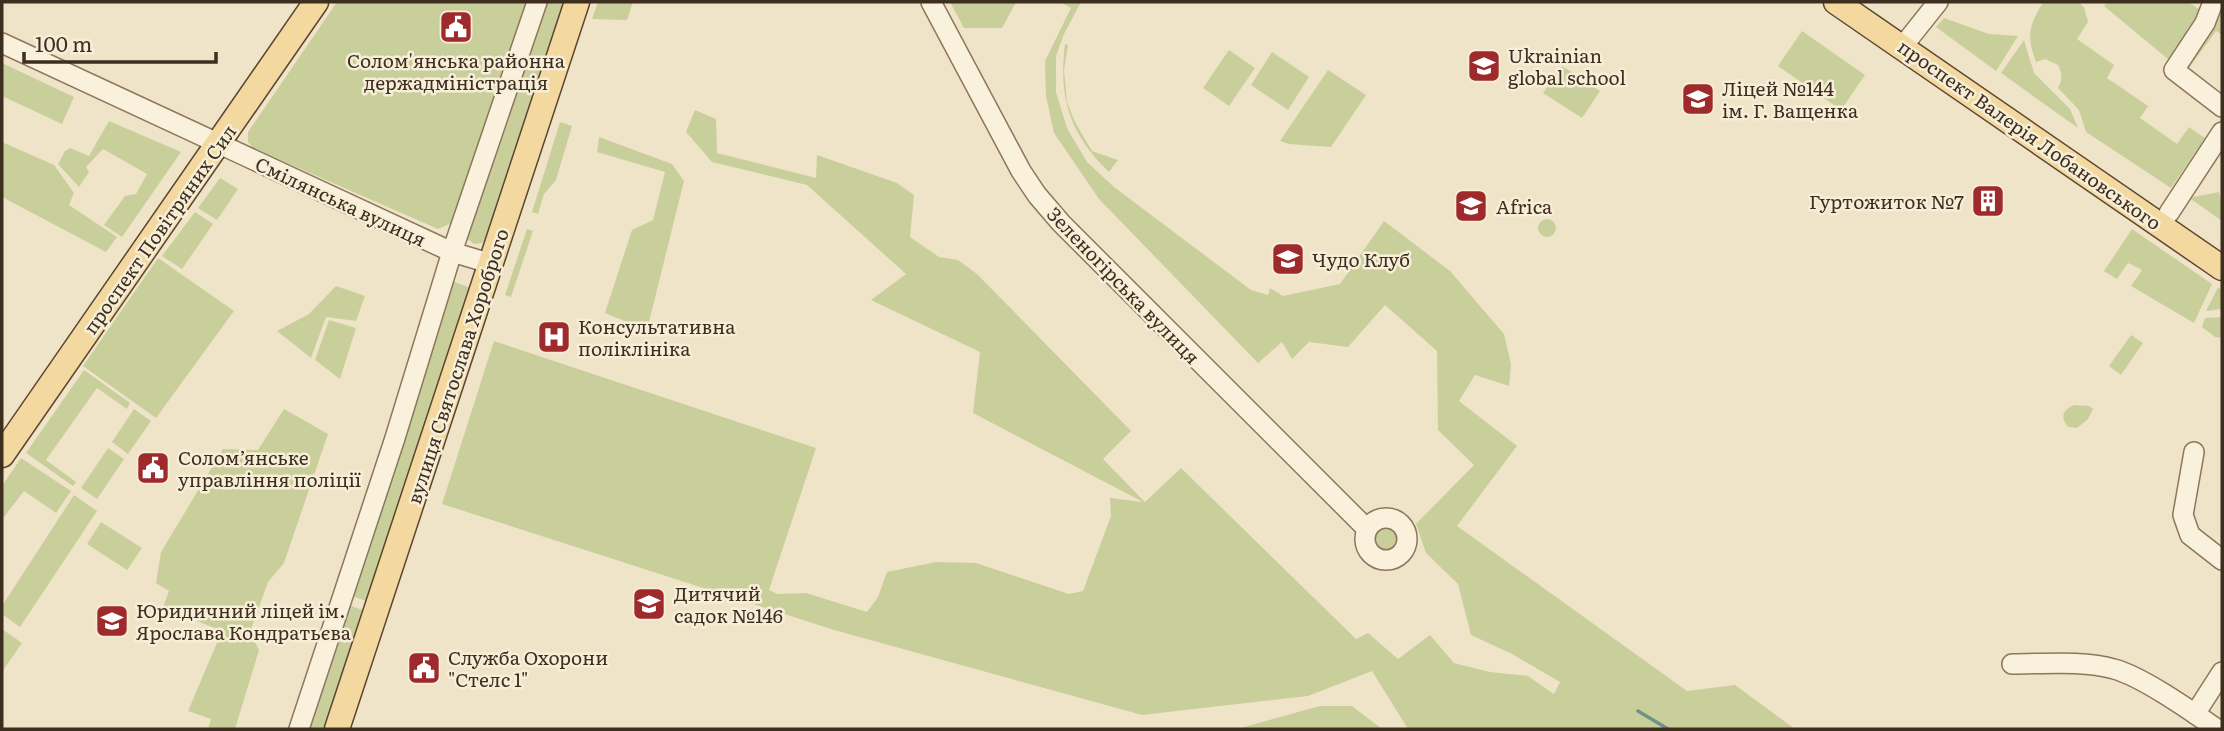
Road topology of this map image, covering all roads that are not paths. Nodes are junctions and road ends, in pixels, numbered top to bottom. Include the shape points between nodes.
1 (316, 2) edge
2 (537, 2) edge
3 (578, 2) edge
4 (931, 2) edge
5 (1836, 2) edge
6 (1860, 2) edge
7 (1938, 2) edge
8 (2213, 2) edge
9 (1907, 42) junction
10 (2, 43) edge
11 (2222, 107) edge
12 (2222, 132) edge
13 (218, 143) junction
14 (2169, 213) junction
15 (2222, 248) edge
16 (452, 252) junction
17 (492, 264) junction
18 (2222, 268) edge
19 (2194, 452) dead end
20 (2, 455) edge
21 (1367, 530) dead end
22 (2222, 561) edge
23 (2012, 664) dead end
24 (2222, 672) edge
25 (2194, 714) junction
26 (299, 729) edge
27 (337, 729) edge
28 (2217, 729) edge

1 - 13 main road, проспект Повітряних Сил
2 - 16 street, вулиця Святослава Хороброго
3 - 17 main road, вулиця Святослава Хороброго
4 - 21 street, Зеленогірська вулиця via 1037,195
5 - 9 main road, проспект Валерія Лобановського
6 - 9 main road, проспект Валерія Лобановського
7 - 9 street
8 - 11 street via 2205,23 2174,70
9 - 14 main road, проспект Валерія Лобановського
9 - 18 main road, проспект Валерія Лобановського
10 - 13 street, Смілянська вулиця
12 - 14 street
13 - 16 street, Смілянська вулиця
13 - 20 main road, проспект Повітряних Сил
14 - 15 main road, проспект Валерія Лобановського
16 - 17 street, Смілянська вулиця
16 - 26 street, вулиця Святослава Хороброго
17 - 27 main road, вулиця Святослава Хороброго
19 - 22 street via 2183,515 2190,535
23 - 25 street via 2113,668
24 - 25 street
25 - 28 street

